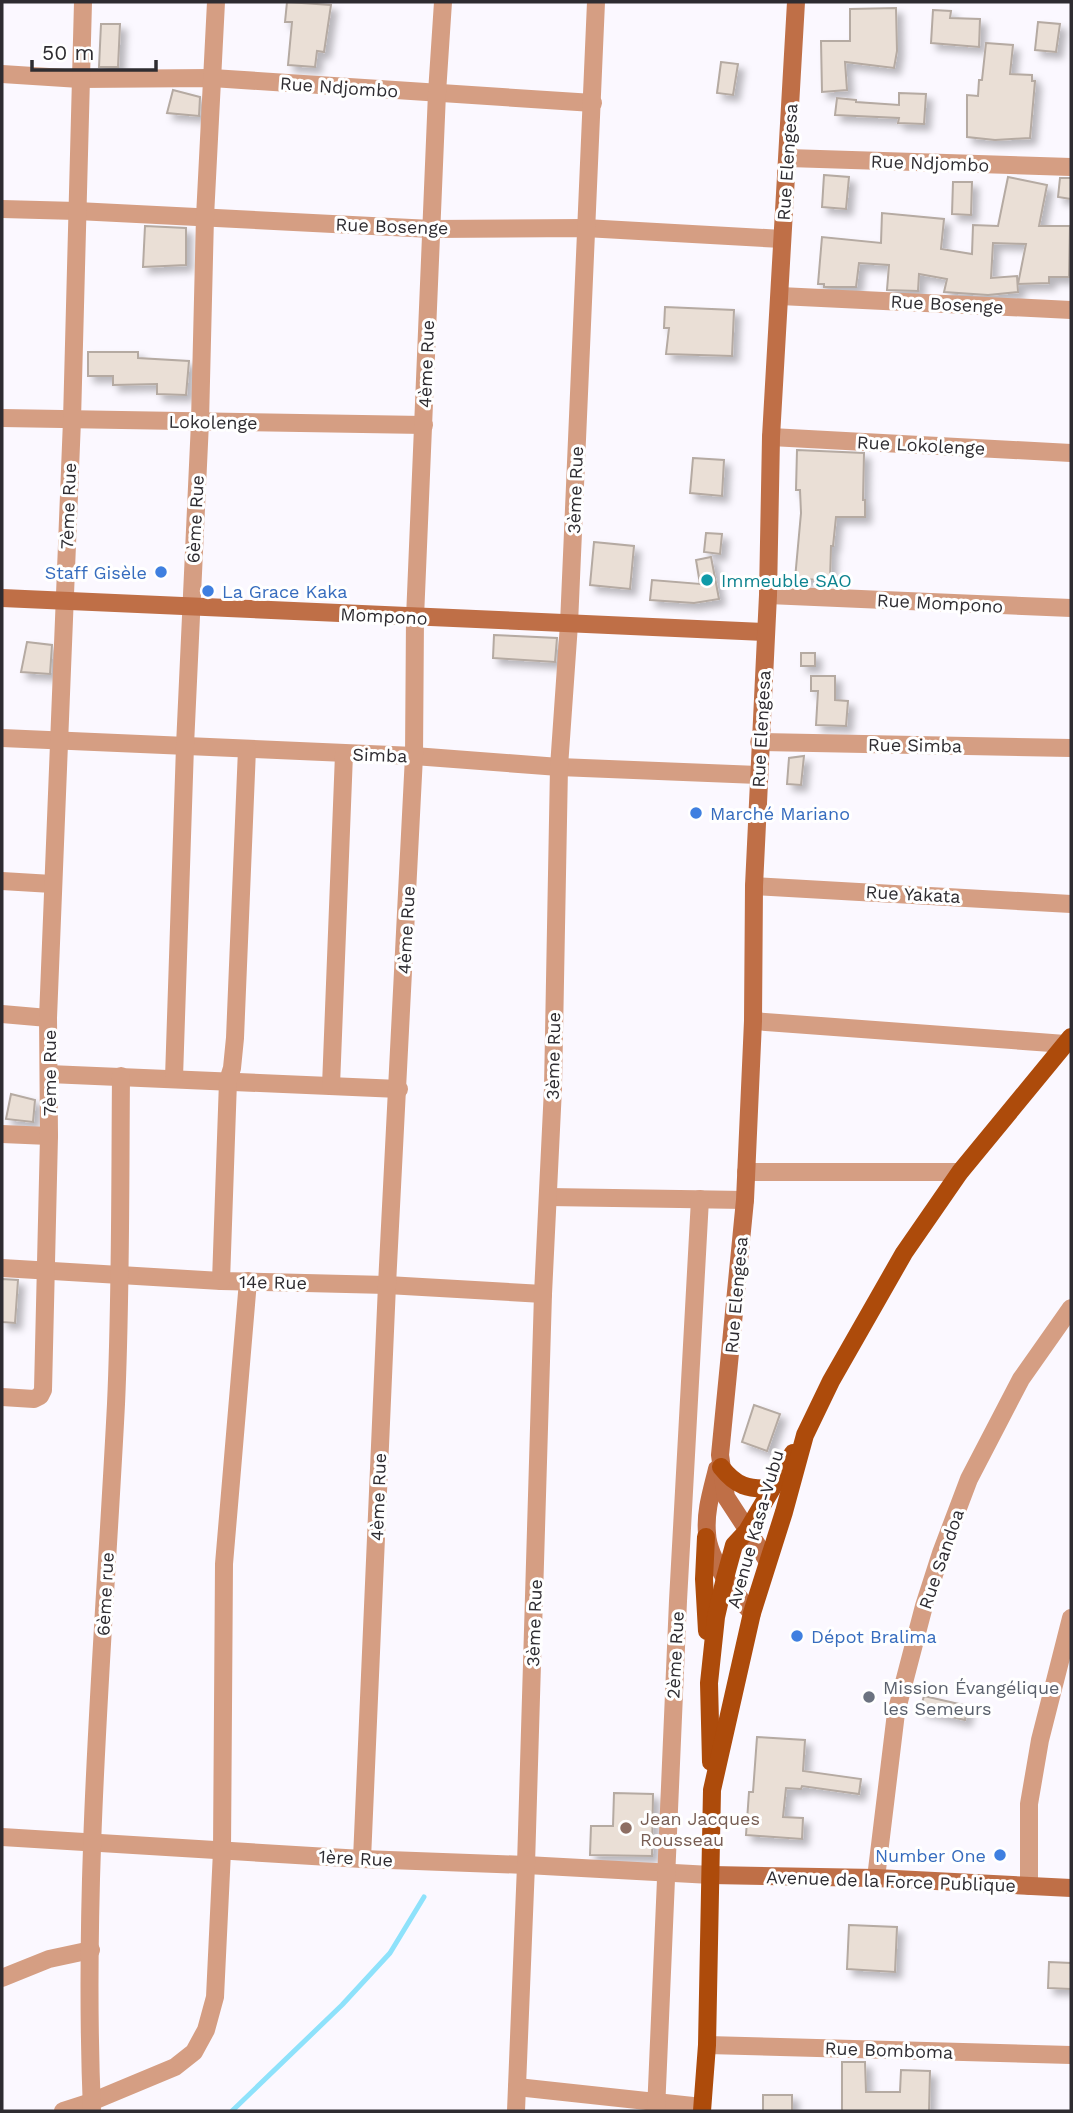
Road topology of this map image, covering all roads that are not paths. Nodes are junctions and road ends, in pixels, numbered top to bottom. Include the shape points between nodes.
1 (83, 2) edge
2 (216, 2) edge
3 (443, 2) edge
4 (596, 2) edge
5 (796, 2) edge
6 (2, 74) edge
7 (212, 78) junction
8 (80, 79) junction
9 (437, 93) junction
10 (593, 103) junction
11 (788, 158) junction
12 (1071, 167) edge
13 (2, 209) edge
14 (77, 211) junction
15 (205, 217) junction
16 (585, 228) junction
17 (431, 229) junction
18 (782, 239) junction
19 (780, 296) junction
20 (1071, 310) edge
21 (2, 418) edge
22 (72, 420) junction
23 (200, 422) junction
24 (424, 425) junction
25 (771, 437) junction
26 (1071, 453) edge
27 (768, 595) junction
28 (2, 598) edge
29 (64, 601) junction
30 (190, 607) junction
31 (1071, 608) edge
32 (415, 618) junction
33 (569, 624) junction
34 (766, 632) junction
35 (2, 738) edge
36 (61, 739) junction
37 (759, 742) junction
38 (184, 746) junction
39 (1071, 748) edge
40 (247, 749) junction
41 (344, 754) junction
42 (414, 756) junction
43 (559, 767) junction
44 (758, 775) junction
45 (2, 881) edge
46 (52, 884) junction
47 (754, 886) junction
48 (1071, 904) edge
49 (2, 1014) edge
50 (48, 1018) junction
51 (753, 1021) junction
52 (1068, 1041) edge
53 (49, 1074) junction
54 (121, 1076) junction
55 (174, 1078) junction
56 (228, 1081) junction
57 (331, 1086) junction
58 (399, 1089) junction
59 (2, 1134) edge
60 (49, 1136) junction
61 (746, 1172) junction
62 (960, 1172) junction
63 (548, 1197) junction
64 (700, 1199) junction
65 (745, 1200) junction
66 (2, 1268) edge
67 (46, 1270) junction
68 (120, 1274) junction
69 (221, 1281) junction
70 (248, 1281) junction
71 (387, 1285) junction
72 (543, 1294) junction
73 (1071, 1308) edge
74 (2, 1397) edge
75 (805, 1435) junction
76 (721, 1461) junction
77 (772, 1488) junction
78 (747, 1531) junction
79 (706, 1536) junction
80 (767, 1560) junction
81 (725, 1578) junction
82 (752, 1613) junction
83 (1071, 1618) edge
84 (710, 1668) junction
85 (712, 1790) junction
86 (2, 1837) edge
87 (92, 1843) junction
88 (222, 1851) junction
89 (362, 1859) junction
90 (526, 1864) junction
91 (665, 1873) junction
92 (711, 1875) junction
93 (876, 1878) junction
94 (1028, 1886) junction
95 (1071, 1888) edge
96 (91, 1950) junction
97 (3, 1976) edge
98 (707, 2045) junction
99 (1071, 2055) edge
100 (517, 2087) junction
101 (91, 2107) edge
102 (656, 2107) edge
103 (702, 2109) edge
104 (63, 2111) edge
105 (516, 2111) edge

1 - 8 street, 7ème Rue
2 - 7 street, 6ème Rue
3 - 9 street, 4ème Rue
4 - 10 street, 3ème Rue
5 - 11 street, Rue Elengesa
6 - 8 street, Rue Ndjombo
7 - 8 street, Rue Ndjombo
7 - 9 street, Rue Ndjombo
7 - 15 street, 6ème Rue
8 - 14 street, 7ème Rue
9 - 10 street, Rue Ndjombo
9 - 17 street, 4ème Rue
10 - 16 street, 3ème Rue
11 - 12 street, Rue Ndjombo
11 - 18 street, Rue Elengesa
13 - 14 street, Rue Bosenge
14 - 15 street, Rue Bosenge
14 - 22 street, 7ème Rue
15 - 17 street, Rue Bosenge
15 - 23 street, 6ème Rue
16 - 17 street, Rue Bosenge
16 - 18 street, Rue Bosenge
16 - 33 street, 3ème Rue
17 - 24 street, 4ème Rue
18 - 19 street, Rue Elengesa
19 - 20 street, Rue Bosenge
19 - 25 street, Rue Elengesa
21 - 22 street, Lokolenge
22 - 23 street, Lokolenge
22 - 29 street, 7ème Rue
23 - 24 street, Lokolenge
23 - 30 street, 6ème Rue
24 - 32 street, 4ème Rue
25 - 26 street, Rue Lokolenge
25 - 27 street, Rue Elengesa
27 - 31 street, Rue Mompono
27 - 34 street, Rue Elengesa
28 - 29 street, Mompono
29 - 30 street, Mompono
29 - 36 street, 7ème Rue
30 - 32 street, Mompono
30 - 38 street, 6ème Rue
32 - 33 street, Mompono
32 - 42 street, 4ème Rue
33 - 34 street, Mompono
33 - 43 street, 3ème Rue
34 - 37 street, Rue Elengesa
35 - 36 street, Simba
36 - 38 street, Simba
36 - 46 street, 7ème Rue
37 - 39 street, Rue Simba
37 - 44 street, Rue Elengesa
38 - 40 street, Simba
38 - 55 street, 6ème Rue
40 - 41 street, Simba
40 - 56 street via 235,1038
41 - 42 street, Simba
41 - 57 street
42 - 43 street, Simba
42 - 58 street, 4ème Rue
43 - 44 street, Simba
43 - 63 street, 3ème Rue
44 - 47 street, Rue Elengesa
45 - 46 street
46 - 50 street, 7ème Rue
47 - 48 street, Rue Yakata
47 - 51 street, Rue Elengesa
49 - 50 street
50 - 53 street, 7ème Rue
51 - 52 street
51 - 61 street, Rue Elengesa
52 - 62 main road, Avenue Kasa-Vubu
53 - 54 street
53 - 60 street, 7ème Rue
54 - 55 street
54 - 68 street, 6ème rue
55 - 56 street
56 - 57 street
56 - 69 street
57 - 58 street
58 - 71 street, 4ème Rue
59 - 60 street
60 - 67 street, 7ème Rue
61 - 62 street
61 - 65 street, Rue Elengesa
62 - 75 main road, Avenue Kasa-Vubu via 904,1252
63 - 64 street
63 - 72 street, 3ème Rue
64 - 65 street
64 - 91 street, 2ème Rue
65 - 76 street, Rue Elengesa
66 - 67 street, 14e Rue
67 - 68 street, 14e Rue
67 - 74 street, 7ème Rue via 43,1390 34,1399
68 - 69 street, 14e Rue
68 - 87 street, 6ème rue
69 - 70 street, 14e Rue
70 - 71 street, 14e Rue
70 - 88 street via 224,1564
71 - 72 street, 14e Rue
71 - 89 street, 4ème Rue
72 - 90 street, 3ème Rue
73 - 93 street, Rue Sandoa via 1016,1390 969,1479 941,1553 896,1713
75 - 77 main road
75 - 80 main road, Avenue Kasa-Vubu
76 - 77 main road via 729,1478 745,1488
76 - 78 street via 726,1497
76 - 79 street via 708,1503
77 - 78 main road
78 - 80 street
78 - 81 main road via 734,1545
79 - 81 street
79 - 84 main road
80 - 82 main road, Avenue Kasa-Vubu
81 - 82 street
81 - 84 main road
82 - 85 main road, Avenue Kasa-Vubu
83 - 94 street via 1029,1804
84 - 85 main road
85 - 92 main road, Avenue Kasa-Vubu
86 - 87 street, 1ère Rue
87 - 88 street, 1ère Rue
87 - 96 street, 6ème rue
88 - 89 street, 1ère Rue
88 - 101 street via 215,1997 206,2030 194,2052 175,2067
89 - 90 street, 1ère Rue
90 - 91 street, 1ère Rue
90 - 100 street, 3ème Rue
91 - 92 street, 1ère Rue
91 - 102 street, 2ème Rue
92 - 93 street, Avenue de la Force Publique
92 - 98 main road, Avenue Kasa-Vubu
93 - 94 street, Avenue de la Force Publique
94 - 95 street, Avenue de la Force Publique
96 - 97 street
96 - 101 street, 6ème rue
98 - 99 street, Rue Bomboma
98 - 103 main road, Avenue Kasa-Vubu
100 - 102 street
100 - 105 street, 3ème Rue
101 - 104 street
102 - 103 street

